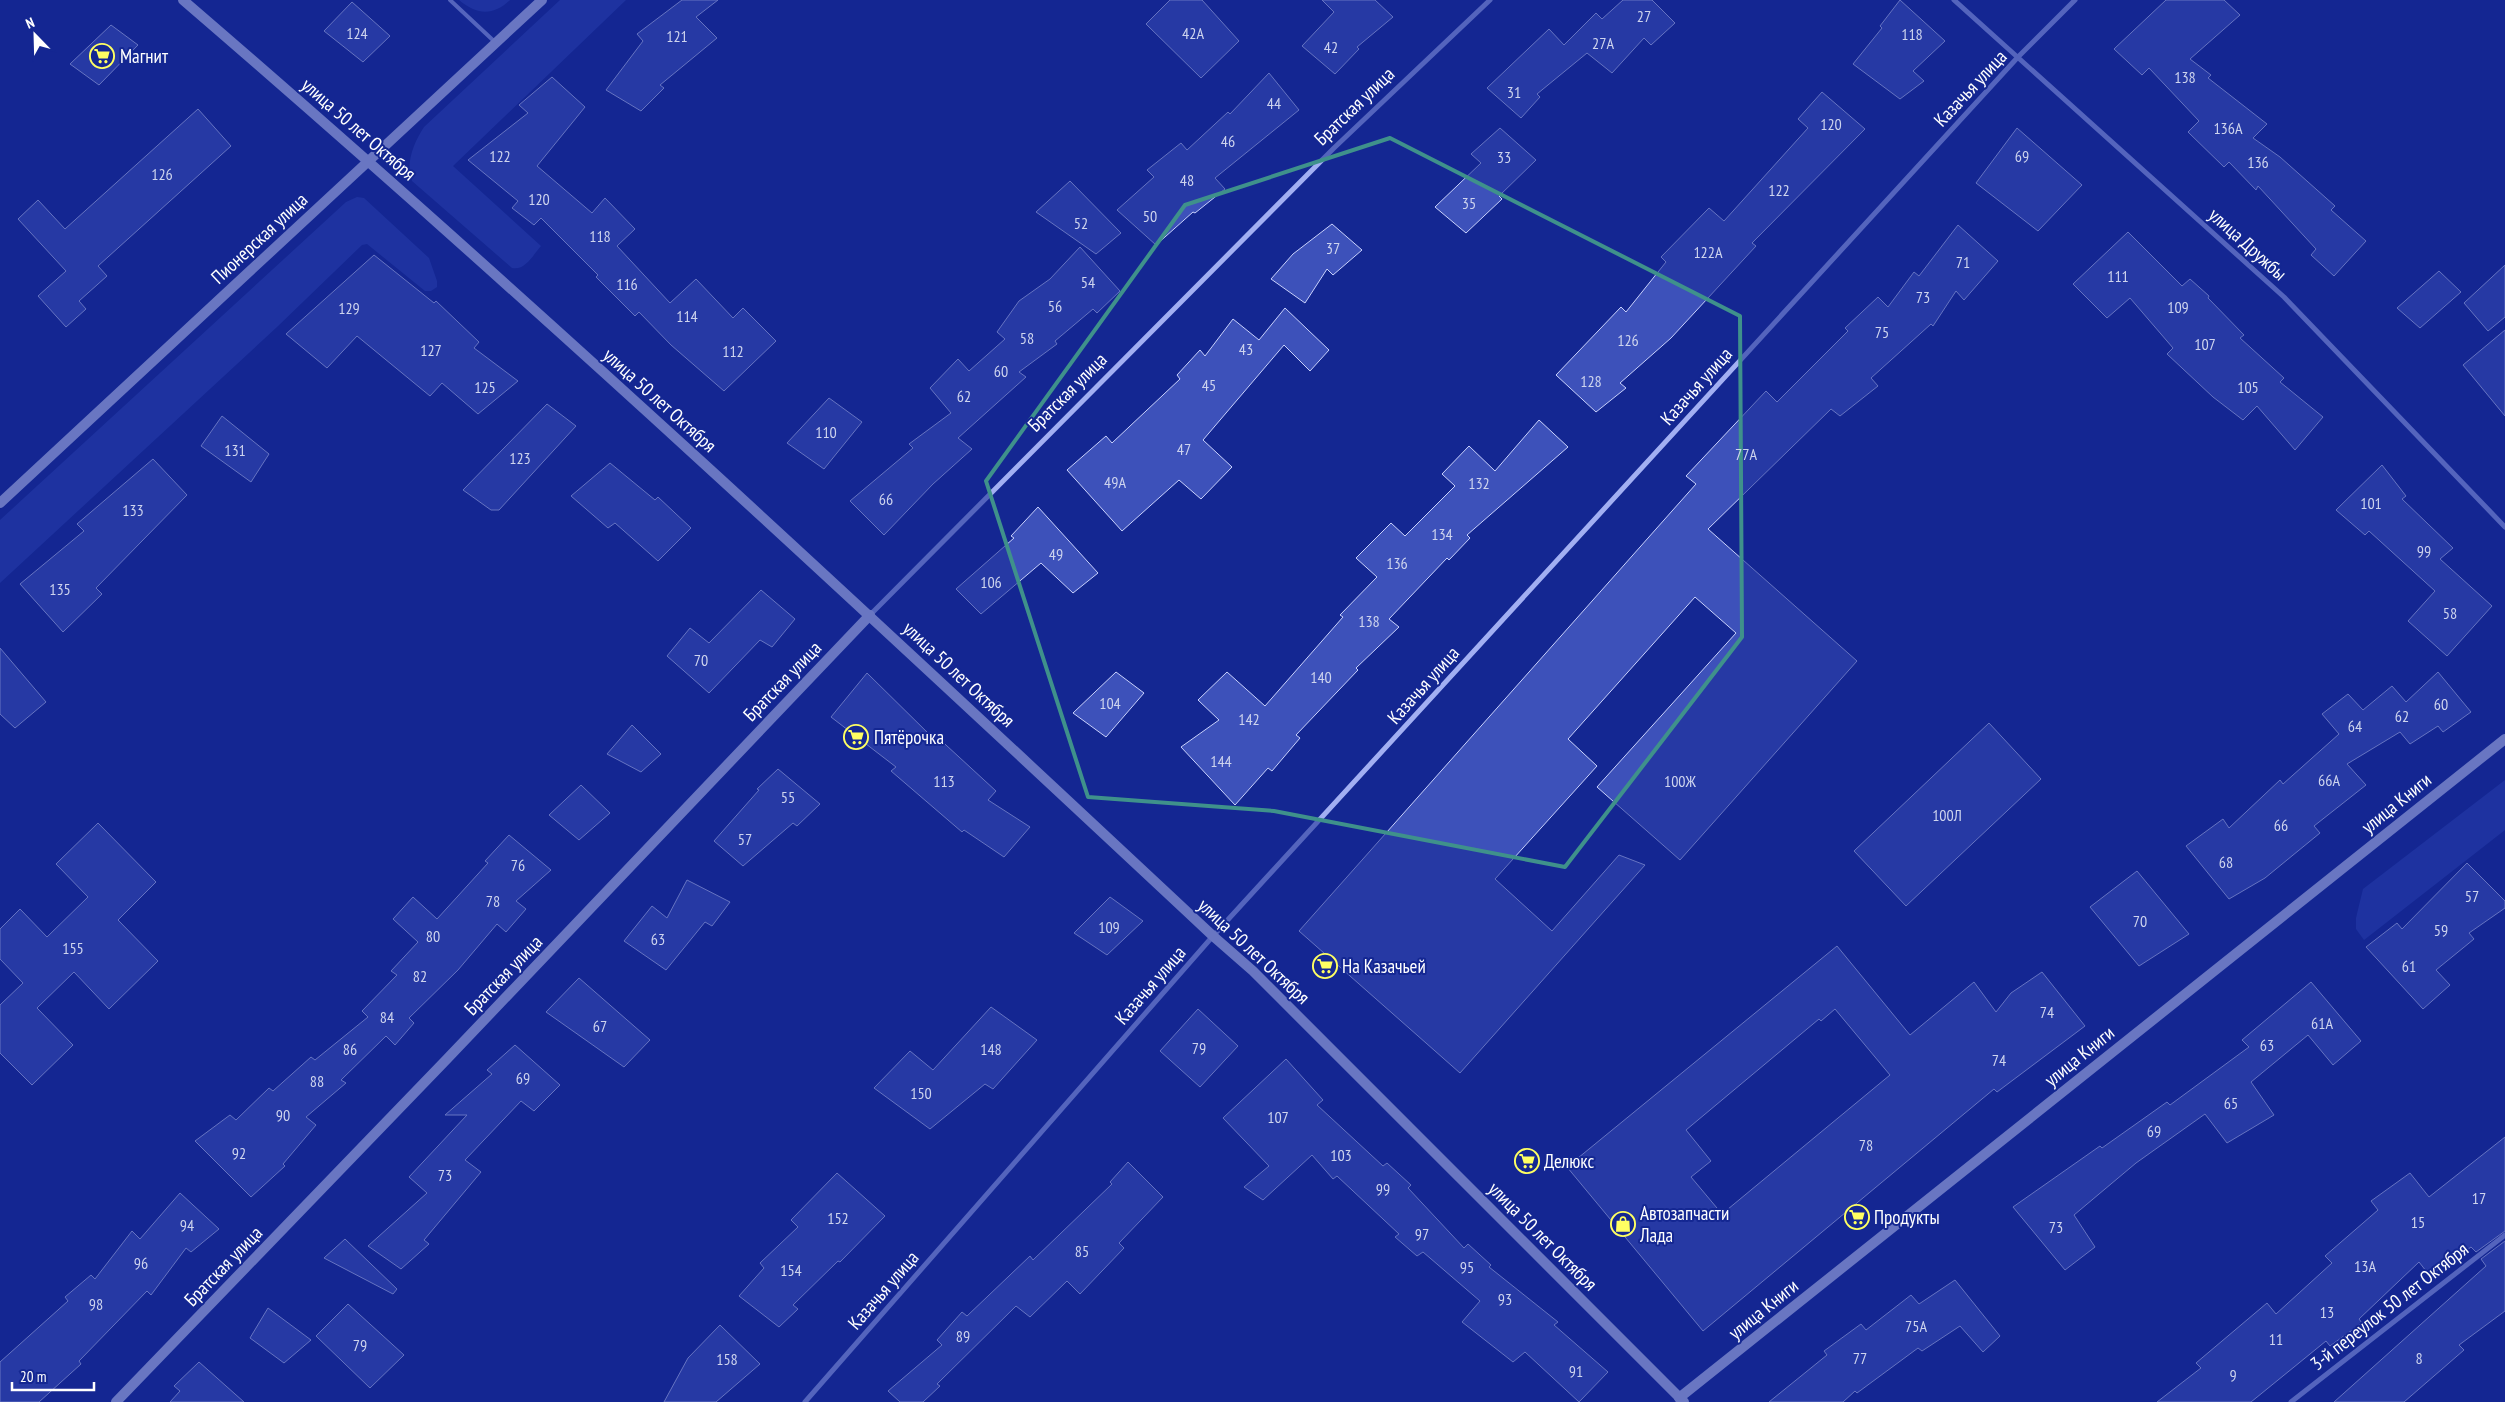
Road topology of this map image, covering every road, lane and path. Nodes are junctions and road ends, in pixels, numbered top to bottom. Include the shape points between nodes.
1 (183, 0) edge
2 (450, 0) edge
3 (542, 0) edge
4 (1490, 0) edge
5 (1954, 0) edge
6 (2075, 0) edge
7 (496, 43) junction
8 (2018, 56) junction
9 (369, 160) junction
10 (0, 503) edge
11 (2505, 527) edge
12 (870, 615) junction
13 (2505, 739) edge
14 (1213, 936) junction
15 (2505, 1235) edge
16 (1681, 1401) edge
17 (116, 1402) edge
18 (805, 1402) edge
19 (2292, 1402) edge

1 - 9 main road, улица 50 лет Октября
2 - 7 lane
3 - 7 main road, Пионерская улица
4 - 12 street, Братская улица via 1334,148
5 - 8 street, улица Дружбы
6 - 8 street, Казачья улица
7 - 9 main road, Пионерская улица
8 - 11 street, улица Дружбы via 2284,297
8 - 14 street, Казачья улица
9 - 10 main road, Пионерская улица
9 - 12 main road, улица 50 лет Октября
12 - 14 main road, улица 50 лет Октября
12 - 17 main road, Братская улица
13 - 16 main road, улица Книги
14 - 16 main road, улица 50 лет Октября via 1253,971
14 - 18 street, Казачья улица
15 - 19 street, 3-й переулок 50 лет Октября

